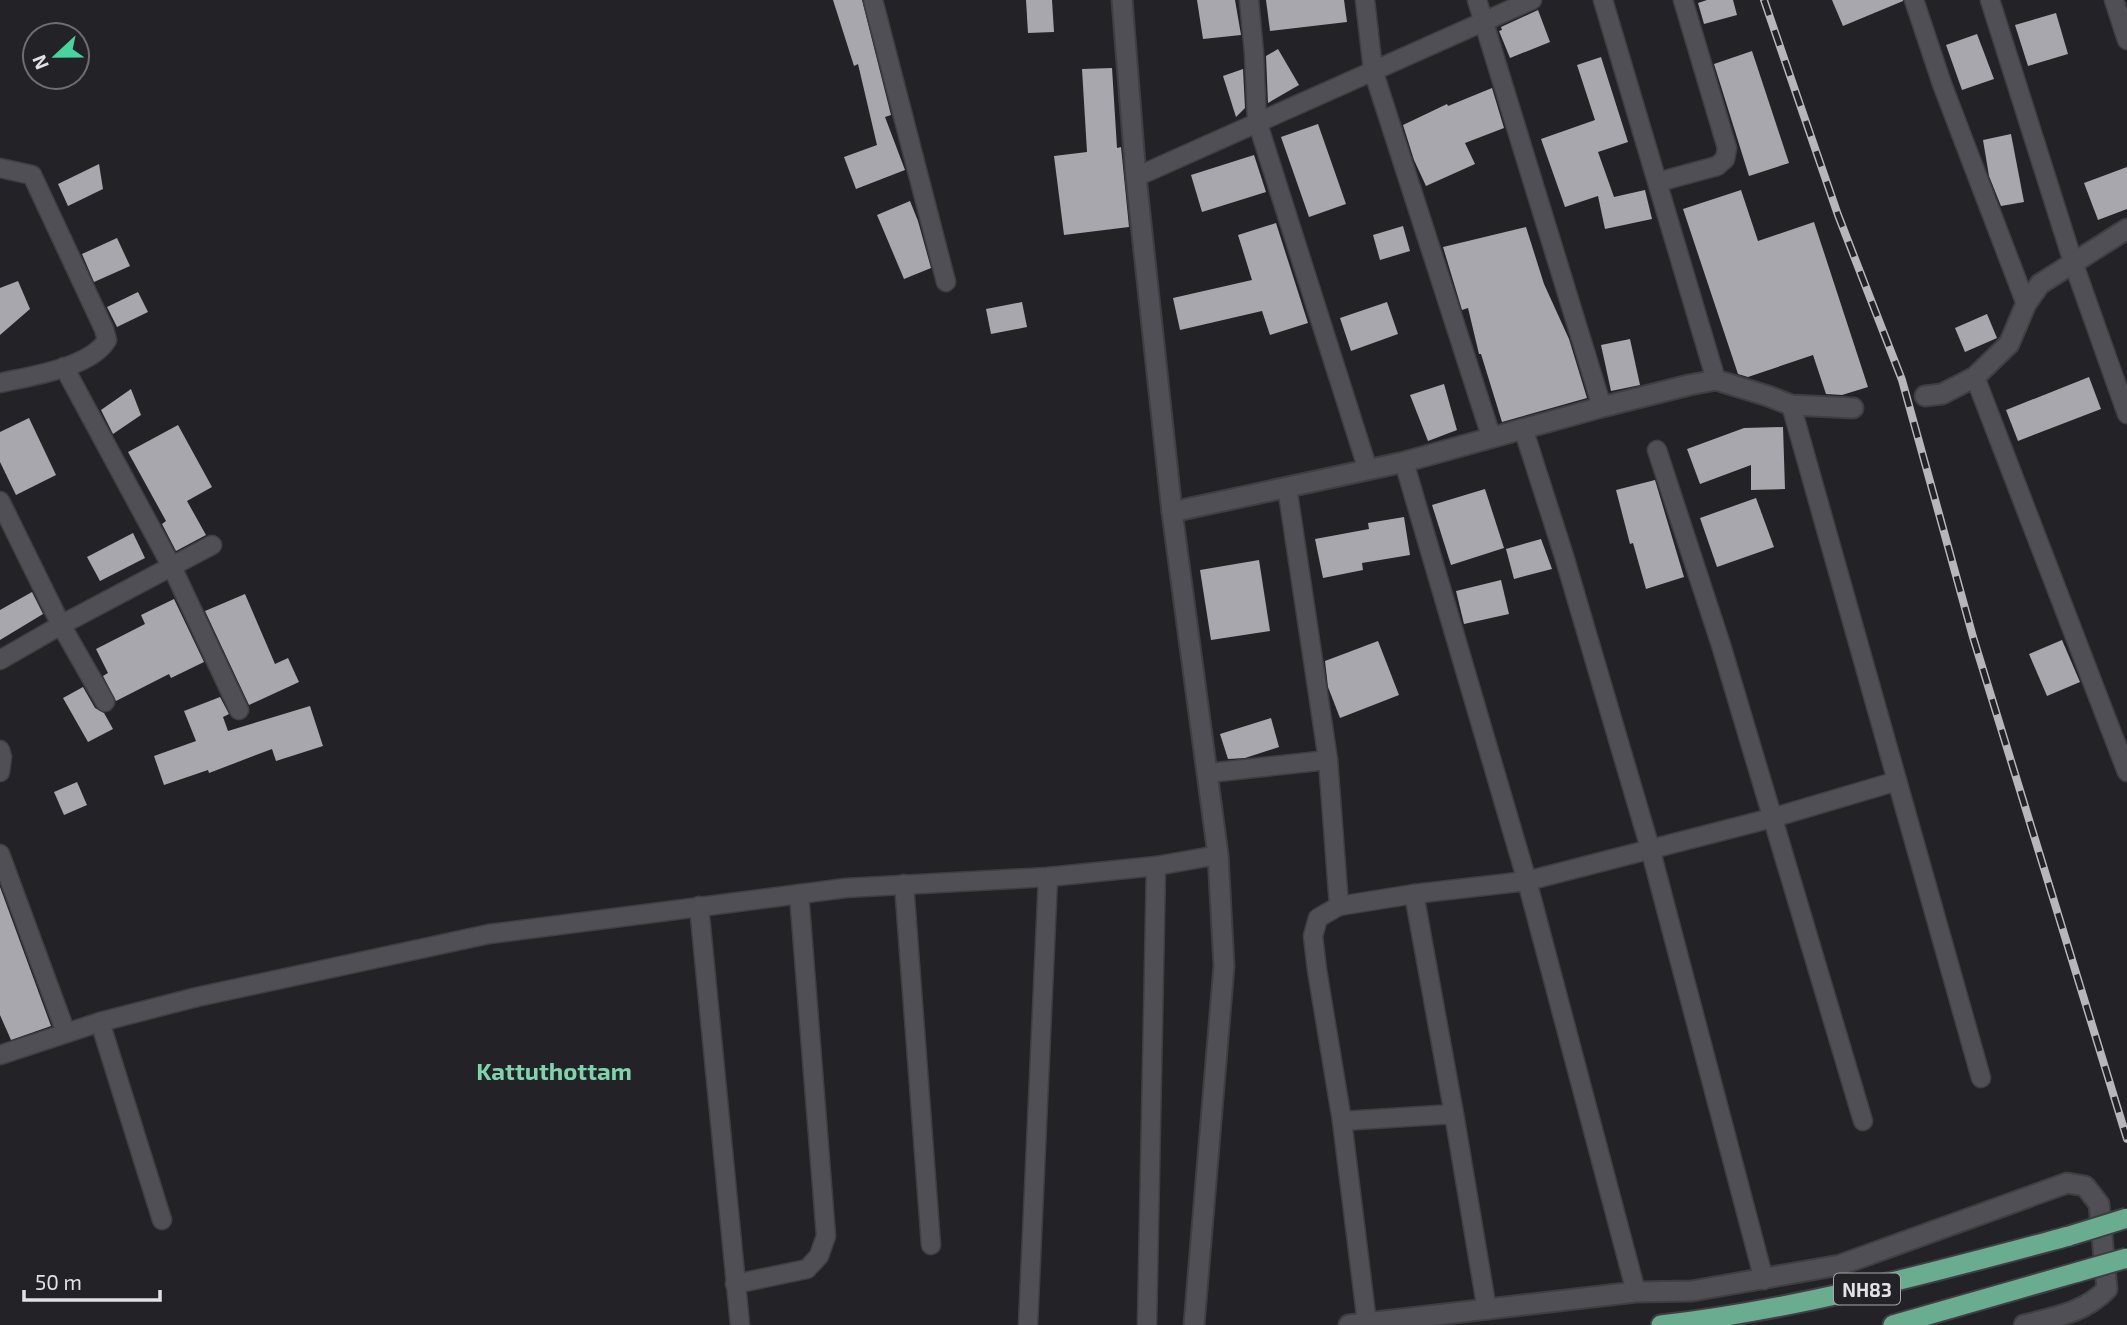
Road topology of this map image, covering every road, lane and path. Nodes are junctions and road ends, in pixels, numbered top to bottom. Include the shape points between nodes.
1 (873, 0) edge
2 (1122, 0) edge
3 (1249, 0) edge
4 (1365, 0) edge
5 (1477, 0) edge
6 (1532, 0) edge
7 (1603, 0) edge
8 (1683, 0) edge
9 (1914, 0) edge
10 (1990, 0) edge
11 (2114, 0) edge
12 (1482, 21) junction
13 (2127, 40) edge
14 (1373, 70) junction
15 (1257, 121) junction
16 (0, 168) edge
17 (1136, 177) junction
18 (1658, 182) junction
19 (2127, 229) edge
20 (2073, 262) junction
21 (946, 282) dead end
22 (2025, 304) junction
23 (65, 367) junction
24 (1975, 377) junction
25 (1716, 380) junction
26 (0, 383) edge
27 (1925, 396) dead end
28 (1791, 405) junction
29 (1602, 407) junction
30 (1853, 408) dead end
31 (2127, 414) edge
32 (1523, 428) junction
33 (1491, 436) junction
34 (1657, 450) dead end
35 (1405, 462) junction
36 (1367, 470) junction
37 (1287, 487) junction
38 (0, 501) edge
39 (1172, 512) junction
40 (212, 545) dead end
41 (172, 567) junction
42 (61, 625) junction
43 (0, 660) edge
44 (105, 702) dead end
45 (239, 710) dead end
46 (0, 750) edge
47 (1328, 761) junction
48 (2126, 766) edge
49 (0, 772) edge
50 (1208, 772) junction
51 (1897, 780) junction
52 (1772, 818) junction
53 (1650, 848) junction
54 (0, 853) edge
55 (1218, 855) junction
56 (1156, 866) junction
57 (1048, 877) junction
58 (1527, 881) junction
59 (905, 884) junction
60 (799, 894) junction
61 (1414, 894) junction
62 (699, 906) junction
63 (1339, 906) junction
64 (100, 1022) junction
65 (66, 1033) junction
66 (0, 1055) edge
67 (1982, 1079) dead end
68 (1454, 1114) junction
69 (1342, 1121) junction
70 (1863, 1121) dead end
71 (2127, 1218) edge
72 (162, 1220) dead end
73 (931, 1245) dead end
74 (2127, 1258) edge
75 (1764, 1280) junction
76 (735, 1284) junction
77 (1636, 1293) junction
78 (1487, 1310) junction
79 (1358, 1324) edge
80 (740, 1325) edge
81 (1028, 1325) edge
82 (1147, 1325) edge
83 (1194, 1325) edge
84 (1661, 1325) edge
85 (1893, 1325) edge
86 (2024, 1325) edge

1 - 21 street
2 - 17 street
3 - 15 street
4 - 14 street
5 - 12 street
6 - 12 street
7 - 18 street
8 - 18 street via 1727,148 1725,159 1717,166
9 - 22 street
10 - 20 street
11 - 13 street
12 - 14 street
12 - 29 street
14 - 15 street
14 - 33 street
15 - 17 street
15 - 36 street
16 - 23 street via 32,175 104,329 107,340 100,350
17 - 39 street
18 - 25 street
19 - 20 street
20 - 22 street via 2040,284
20 - 31 street
22 - 24 street via 2009,344
23 - 26 street
23 - 41 street
24 - 27 street via 1942,394
24 - 48 street
25 - 28 street
25 - 29 street
28 - 30 street
28 - 51 street
29 - 32 street
32 - 33 street
32 - 53 street
33 - 35 street
34 - 52 street
35 - 36 street
35 - 58 street
36 - 37 street
37 - 39 street
37 - 47 street
38 - 42 street
39 - 50 street
40 - 41 street
41 - 42 street
41 - 45 street
42 - 43 street
42 - 44 street
46 - 49 street
47 - 50 street
47 - 63 street
50 - 55 street
51 - 52 street
51 - 67 street
52 - 53 street
52 - 70 street
53 - 58 street
53 - 75 street
54 - 65 street
55 - 56 street
55 - 83 street via 1224,966
56 - 57 street
56 - 82 street
57 - 59 street
57 - 81 street
58 - 61 street
58 - 77 street
59 - 60 street
59 - 73 street
60 - 62 street
60 - 76 street via 826,1236 819,1256 807,1269
61 - 63 street
61 - 68 street
62 - 64 street via 489,934
62 - 76 street
63 - 69 street via 1318,918 1313,936
64 - 65 street
64 - 72 street
65 - 66 street
68 - 69 street
68 - 78 street
69 - 79 street
71 - 84 highway, NH83, bridge via 1865,1290
74 - 85 highway, NH83, bridge
75 - 77 street via 1692,1291
75 - 86 street via 1840,1265 2067,1183 2085,1186 2099,1204 2107,1289 2079,1310
76 - 80 street
77 - 78 street
78 - 79 street

